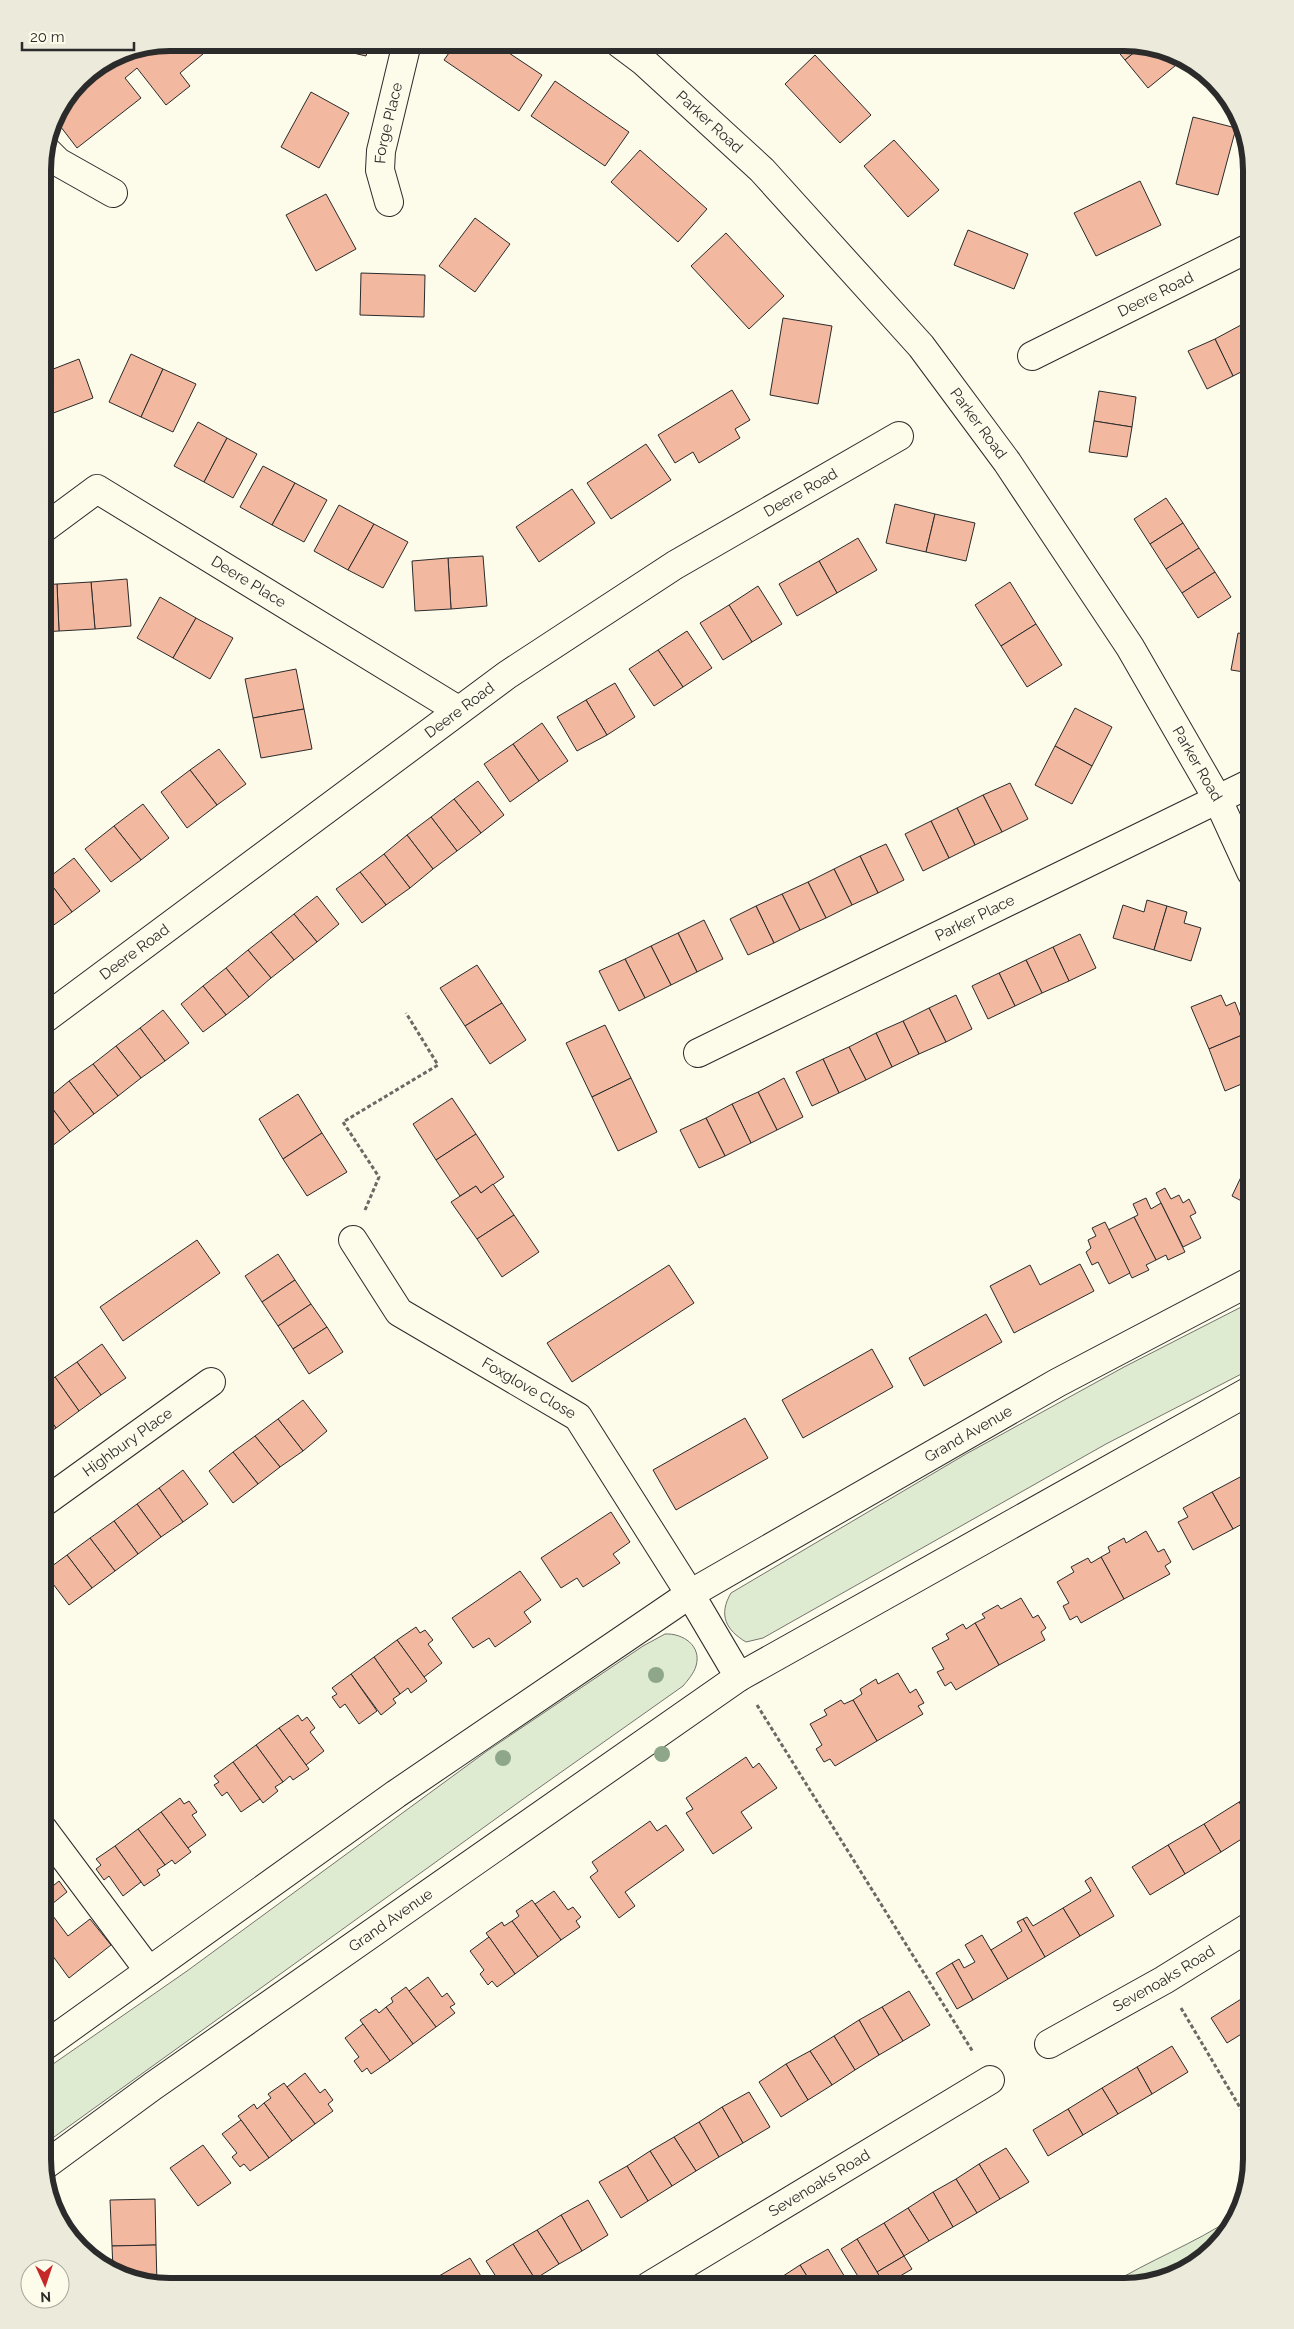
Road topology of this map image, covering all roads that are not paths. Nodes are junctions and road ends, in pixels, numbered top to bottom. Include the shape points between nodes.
1 (405, 51) edge
2 (630, 51) edge
3 (52, 156) edge
4 (113, 193) dead end
5 (389, 202) dead end
6 (1243, 251) edge
7 (1032, 356) dead end
8 (899, 436) dead end
9 (52, 522) edge
10 (458, 710) junction
11 (1243, 787) edge
12 (1217, 798) junction
13 (1243, 853) edge
14 (52, 1014) edge
15 (698, 1053) dead end
16 (353, 1240) road end
17 (1243, 1286) edge
18 (211, 1382) dead end
19 (1243, 1395) edge
20 (51, 1497) edge
21 (690, 1594) junction
22 (740, 1677) junction
23 (51, 1841) edge
24 (1243, 1932) edge
25 (148, 1971) junction
26 (51, 2041) edge
27 (1049, 2044) dead end
28 (990, 2080) road end
29 (51, 2161) edge
30 (663, 2278) edge

1 - 5 street, Forge Place via 381,151 380,170
2 - 12 street, Parker Road via 762,170 921,346 1007,462 1130,647
3 - 4 street
6 - 7 street, Deere Road
8 - 10 street, Deere Road via 674,565
9 - 10 street, Deere Place via 97,489
10 - 14 street, Deere Road
11 - 12 street, Parker Place
12 - 13 street, Parker Road
12 - 15 street, Parker Place
16 - 21 street, Foxglove Close via 399,1312 578,1417
17 - 21 street, Grand Avenue via 1056,1383
18 - 20 street, Highbury Place
19 - 22 street, Grand Avenue
21 - 22 street
21 - 25 street, Grand Avenue via 396,1794
22 - 29 street, Grand Avenue via 153,2086
23 - 25 street
24 - 27 street, Sevenoaks Road
25 - 26 street, Grand Avenue
28 - 30 street, Sevenoaks Road

